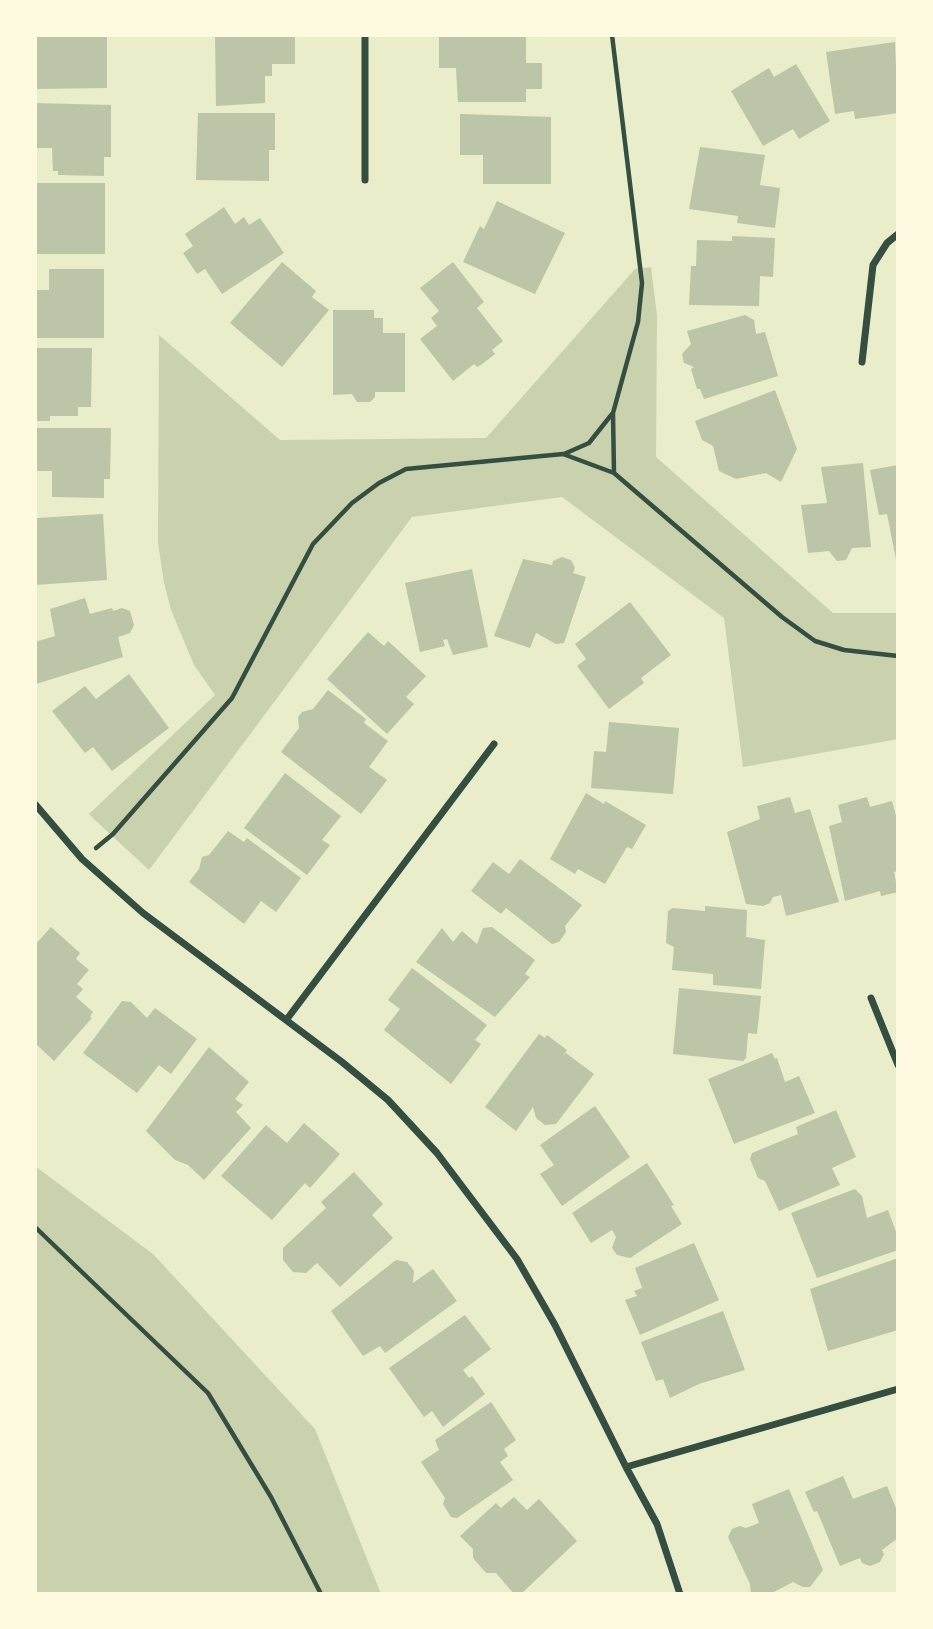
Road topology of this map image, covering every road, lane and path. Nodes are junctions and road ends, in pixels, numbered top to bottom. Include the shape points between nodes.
1 (365, 35) edge
2 (612, 35) edge
3 (365, 180) dead end
4 (898, 233) edge
5 (862, 362) dead end
6 (612, 413) junction
7 (563, 454) junction
8 (614, 473) junction
9 (898, 656) edge
10 (494, 744) dead end
11 (35, 804) edge
12 (82, 859) junction
13 (872, 998) dead end
14 (287, 1020) junction
15 (898, 1065) edge
16 (35, 1227) edge
17 (898, 1389) edge
18 (626, 1467) junction
19 (321, 1594) edge
20 (680, 1594) edge

1 - 3 street
2 - 6 path via 642,283 638,322
4 - 5 street via 873,265
6 - 7 path via 589,443
6 - 8 path
7 - 8 path
7 - 12 path via 406,469 352,503 313,544 232,698 113,834
8 - 9 path via 815,641 844,650
10 - 14 street
11 - 12 street
12 - 14 street via 143,913
13 - 15 street
14 - 18 street via 388,1100 478,1205 517,1259 555,1325
16 - 19 path via 208,1393 271,1497
17 - 18 street
18 - 20 street via 657,1524

